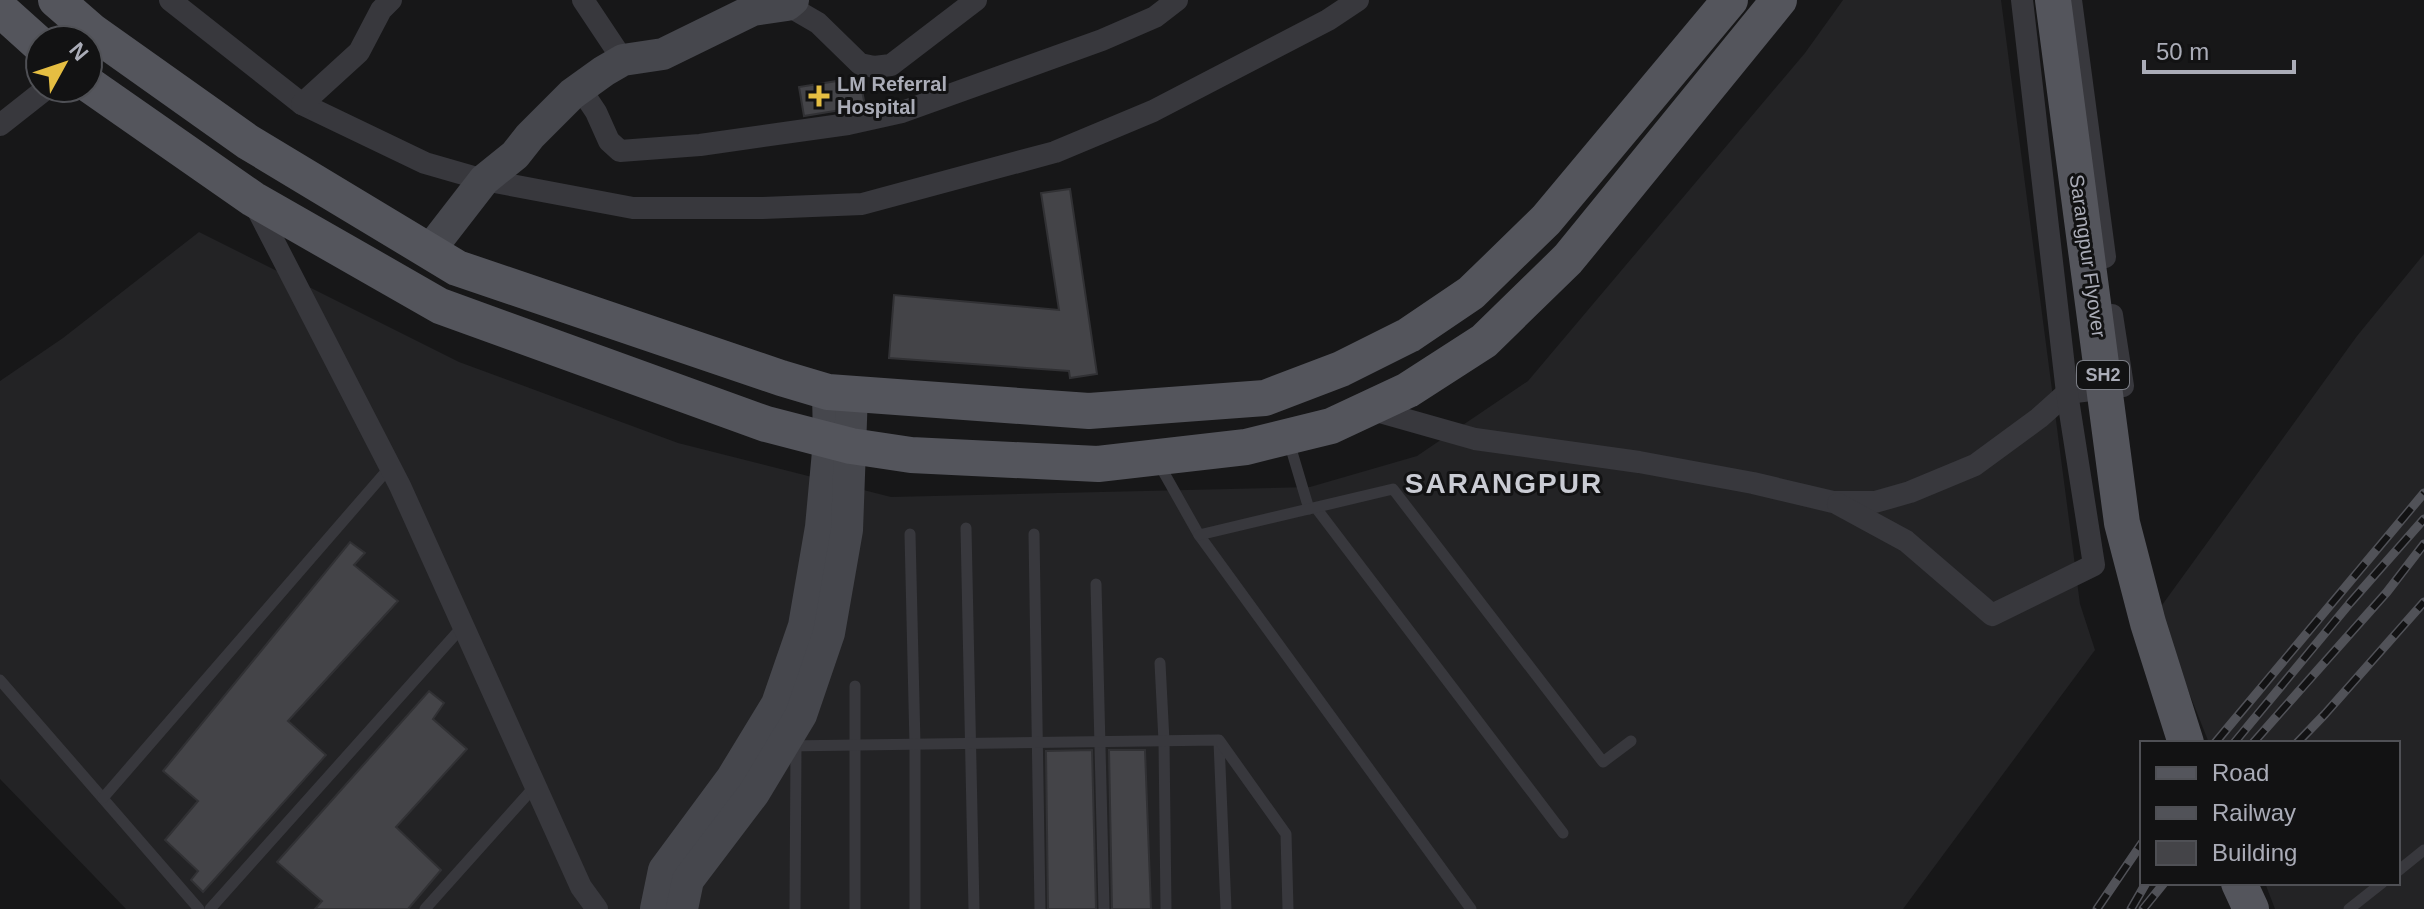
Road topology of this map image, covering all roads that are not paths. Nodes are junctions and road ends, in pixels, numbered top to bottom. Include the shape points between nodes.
1 (56, 0) edge
2 (170, 0) edge
3 (583, 0) edge
4 (976, 0) edge
5 (1177, 0) edge
6 (1358, 0) edge
7 (1730, 0) edge
8 (1779, 0) edge
9 (2022, 0) edge
10 (2053, 0) edge
11 (2071, 0) edge
12 (790, 2) edge
13 (381, 3) edge
14 (0, 9) edge
15 (24, 31) edge
16 (623, 60) junction
17 (580, 88) junction
18 (104, 95) edge
19 (27, 104) edge
20 (302, 104) junction
21 (0, 125) edge
22 (484, 180) junction
23 (253, 199) junction
24 (429, 251) junction
25 (840, 392) junction
26 (2067, 393) junction
27 (1369, 409) junction
28 (1288, 437) junction
29 (840, 444) junction
30 (1155, 457) junction
31 (390, 467) junction
32 (1833, 502) junction
33 (1313, 508) junction
34 (966, 528) dead end
35 (910, 534) dead end
36 (1034, 534) dead end
37 (1199, 535) junction
38 (1096, 584) dead end
39 (464, 626) junction
40 (1160, 663) dead end
41 (0, 680) edge
42 (855, 686) dead end
43 (1219, 740) junction
44 (1164, 741) junction
45 (1631, 741) dead end
46 (2185, 741) edge
47 (1100, 742) junction
48 (1039, 743) junction
49 (972, 744) junction
50 (854, 745) junction
51 (915, 745) junction
52 (789, 746) junction
53 (536, 785) junction
54 (103, 798) junction
55 (1563, 833) dead end
56 (2424, 850) edge
57 (2400, 869) edge
58 (2240, 885) edge
59 (2379, 885) edge
60 (199, 909) edge
61 (210, 909) edge
62 (425, 909) edge
63 (597, 909) edge
64 (656, 909) edge
65 (682, 909) edge
66 (795, 909) edge
67 (855, 909) edge
68 (915, 909) edge
69 (974, 909) edge
70 (1040, 909) edge
71 (1104, 909) edge
72 (1166, 909) edge
73 (1226, 909) edge
74 (1288, 909) edge
75 (1471, 909) edge
76 (2251, 909) edge
77 (2349, 909) edge

1 - 24 main road via 248,142
2 - 20 street
3 - 16 street
4 - 12 street via 891,65 874,67 860,64
5 - 17 street via 1155,17 1102,40 902,112 833,126 620,151
6 - 22 street via 1153,111 1055,152 862,204 633,208
7 - 25 main road via 1517,251 1471,293 1409,335 1341,369 1265,398 1089,411
8 - 27 main road via 1568,259 1484,341
9 - 26 street
10 - 46 main road, Sarangpur Flyover / SH2, bridge via 2122,523
11 - 26 street via 2123,386
12 - 16 main road via 753,10 663,54
13 - 20 street via 359,52
14 - 15 main road
16 - 17 main road
17 - 22 main road
18 - 23 main road
19 - 21 street
20 - 22 street via 425,163
22 - 24 main road
23 - 29 main road via 440,306 766,424
23 - 31 street
24 - 25 main road via 457,268 781,378
25 - 29 main road
26 - 32 street via 1975,465 1875,502
26 - 32 street via 2094,565 1992,615 1906,541
27 - 28 main road
27 - 32 street via 1475,439 1639,462
28 - 30 main road
28 - 33 lane
29 - 30 main road via 911,455 1098,464
29 - 52 main road via 847,530 829,633
29 - 64 main road via 804,626 777,704 732,778 664,870
30 - 37 lane
31 - 39 street
31 - 54 lane
33 - 37 lane
33 - 45 lane via 1393,489 1603,762
33 - 55 lane
34 - 49 lane
35 - 51 lane
36 - 48 lane
37 - 75 lane
38 - 47 lane
39 - 53 street
39 - 61 lane
40 - 44 lane
41 - 54 lane
42 - 50 lane
43 - 44 lane
43 - 73 lane
43 - 74 lane via 1286,834
44 - 47 lane
44 - 72 lane
47 - 48 lane
47 - 71 lane
48 - 49 lane
48 - 70 lane
49 - 51 lane
49 - 69 lane
50 - 51 lane
50 - 52 lane
50 - 67 lane
51 - 68 lane
52 - 65 main road via 688,880
52 - 66 lane
53 - 62 lane
53 - 63 street via 581,887
54 - 60 lane
56 - 57 lane
58 - 76 main road
59 - 77 lane

